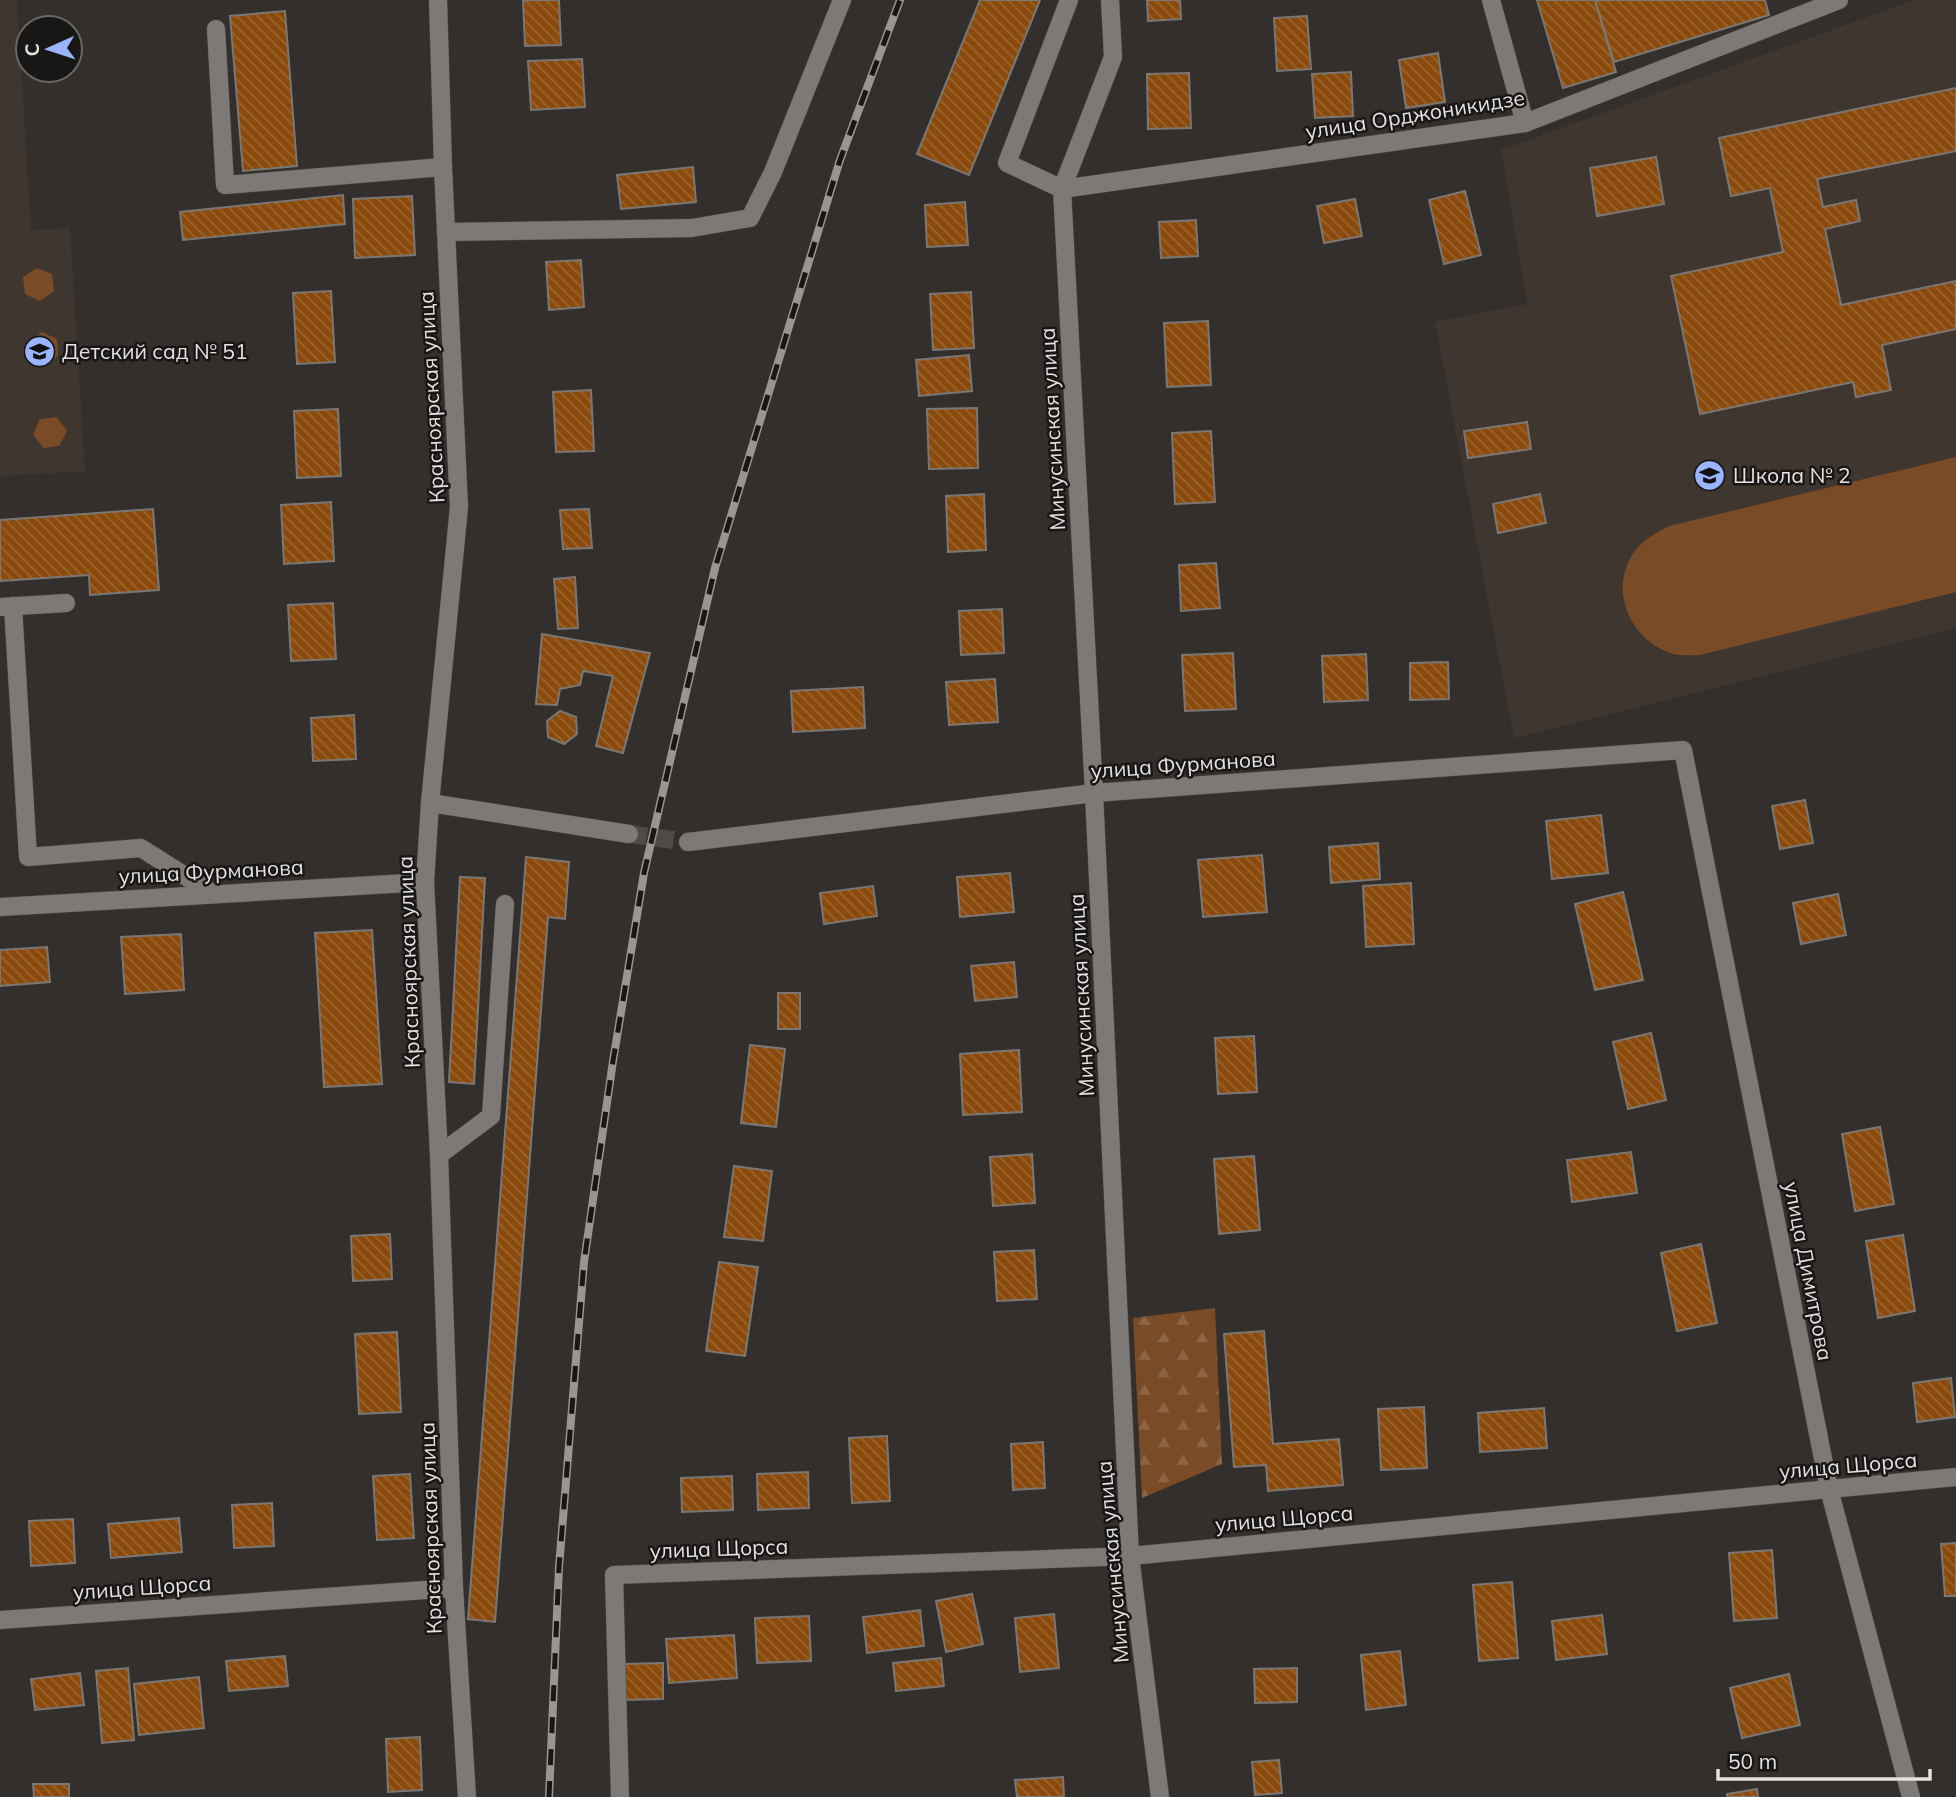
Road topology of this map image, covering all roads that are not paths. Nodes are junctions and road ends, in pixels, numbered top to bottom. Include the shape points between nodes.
1 (438, 0) edge
2 (842, 0) edge
3 (1069, 0) edge
4 (1110, 0) edge
5 (1490, 0) edge
6 (1839, 0) edge
7 (216, 29) dead end
8 (1525, 123) junction
9 (443, 167) junction
10 (1062, 189) junction
11 (446, 232) junction
12 (66, 603) dead end
13 (6, 607) edge
14 (1683, 750) joint
15 (1094, 793) junction
16 (430, 803) junction
17 (629, 834) tunnel mouth
18 (688, 842) tunnel mouth
19 (425, 882) junction
20 (212, 893) junction
21 (505, 904) dead end
22 (0, 907) edge
23 (439, 1155) junction
24 (1956, 1477) edge
25 (1829, 1489) junction
26 (1130, 1556) junction
27 (454, 1588) junction
28 (0, 1620) edge
29 (467, 1797) edge
30 (620, 1797) edge
31 (1160, 1797) edge
32 (1911, 1797) edge

1 - 9 street, Красноярская улица
2 - 11 street via 750,218 692,228
3 - 10 street via 1007,163
4 - 10 street via 1112,57
5 - 8 street
6 - 8 street, улица Орджоникидзе
7 - 9 street via 225,185
8 - 10 street, улица Орджоникидзе
9 - 11 street, Красноярская улица
10 - 15 street, Минусинская улица
11 - 16 street, Красноярская улица via 459,507
12 - 13 street
13 - 20 street via 28,857 141,848
14 - 15 street, улица Фурманова
14 - 25 street, улица Димитрова
15 - 18 street, улица Фурманова
15 - 26 street, Минусинская улица
16 - 17 street
16 - 19 street, Красноярская улица
19 - 20 street, улица Фурманова
19 - 23 street, Красноярская улица
20 - 22 street, улица Фурманова
21 - 23 street via 491,1116
23 - 27 street, Красноярская улица
24 - 25 street, улица Щорса
25 - 26 street, улица Щорса
25 - 32 street, улица Димитрова
26 - 30 street, улица Щорса via 614,1575
26 - 31 street, Минусинская улица
27 - 28 street, улица Щорса
27 - 29 street, Красноярская улица

